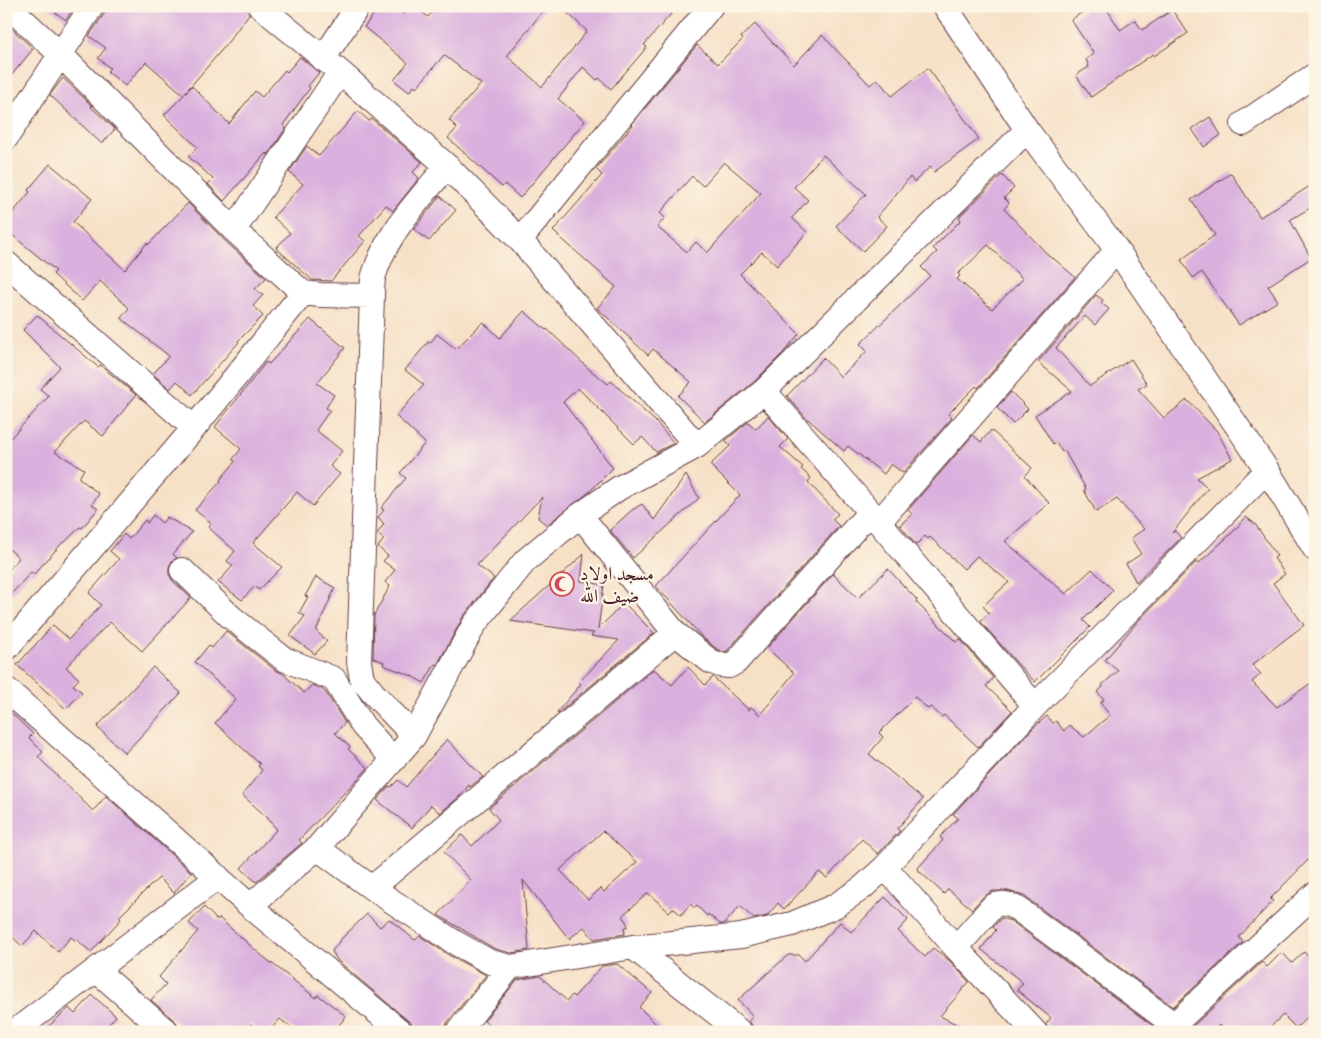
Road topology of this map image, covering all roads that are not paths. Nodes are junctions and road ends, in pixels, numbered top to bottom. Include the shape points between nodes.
1 (8, 6) edge
2 (92, 6) edge
3 (260, 6) edge
4 (358, 6) edge
5 (711, 6) edge
6 (945, 6) edge
7 (60, 54) junction
8 (331, 65) junction
9 (1315, 75) edge
10 (1243, 124) dead end
11 (1027, 130) junction
12 (6, 138) edge
13 (447, 166) junction
14 (234, 230) junction
15 (520, 240) junction
16 (1117, 250) junction
17 (6, 263) edge
18 (302, 293) junction
19 (372, 296) junction
20 (764, 391) junction
21 (194, 428) junction
22 (697, 446) junction
23 (1267, 470) junction
24 (580, 515) junction
25 (874, 517) junction
26 (1315, 549) edge
27 (182, 570) dead end
28 (674, 633) junction
29 (6, 649) edge
30 (6, 689) edge
31 (1035, 706) junction
32 (414, 736) junction
33 (394, 760) junction
34 (317, 848) junction
35 (885, 867) junction
36 (218, 877) junction
37 (372, 888) junction
38 (1315, 894) edge
39 (250, 906) junction
40 (633, 947) junction
41 (956, 948) junction
42 (510, 967) junction
43 (96, 970) junction
44 (470, 1027) edge
45 (1169, 1028) edge
46 (14, 1032) edge
47 (167, 1032) edge
48 (401, 1032) edge
49 (740, 1032) edge
50 (1035, 1032) edge

1 - 7 street
2 - 7 street
3 - 8 street
4 - 8 street
5 - 15 street
6 - 11 street
7 - 12 street
7 - 14 street
8 - 13 street
8 - 14 street
9 - 10 street
11 - 16 street
11 - 20 street
13 - 15 street
13 - 19 street via 383,251 374,274
14 - 18 street
15 - 22 street
16 - 23 street
16 - 25 street
17 - 21 street
18 - 19 street
18 - 21 street
19 - 32 street via 359,662 362,679
20 - 22 street
20 - 25 street
21 - 29 street
22 - 24 street via 620,488
23 - 26 street
23 - 31 street
24 - 28 street
24 - 32 street via 525,561 474,625
25 - 28 street via 736,662 720,666
25 - 31 street
27 - 33 street via 231,617 284,659 334,679 363,726
28 - 37 street
30 - 36 street
31 - 35 street
32 - 33 street
33 - 34 street
34 - 37 street
34 - 39 street
35 - 40 street via 862,888 834,906 792,924 741,936
35 - 41 street
36 - 39 street
36 - 43 street
37 - 42 street via 475,954
38 - 45 street
39 - 48 street
40 - 42 street
40 - 49 street
41 - 45 street via 993,906 1007,904 1018,909
41 - 50 street
42 - 44 street
43 - 46 street
43 - 47 street

